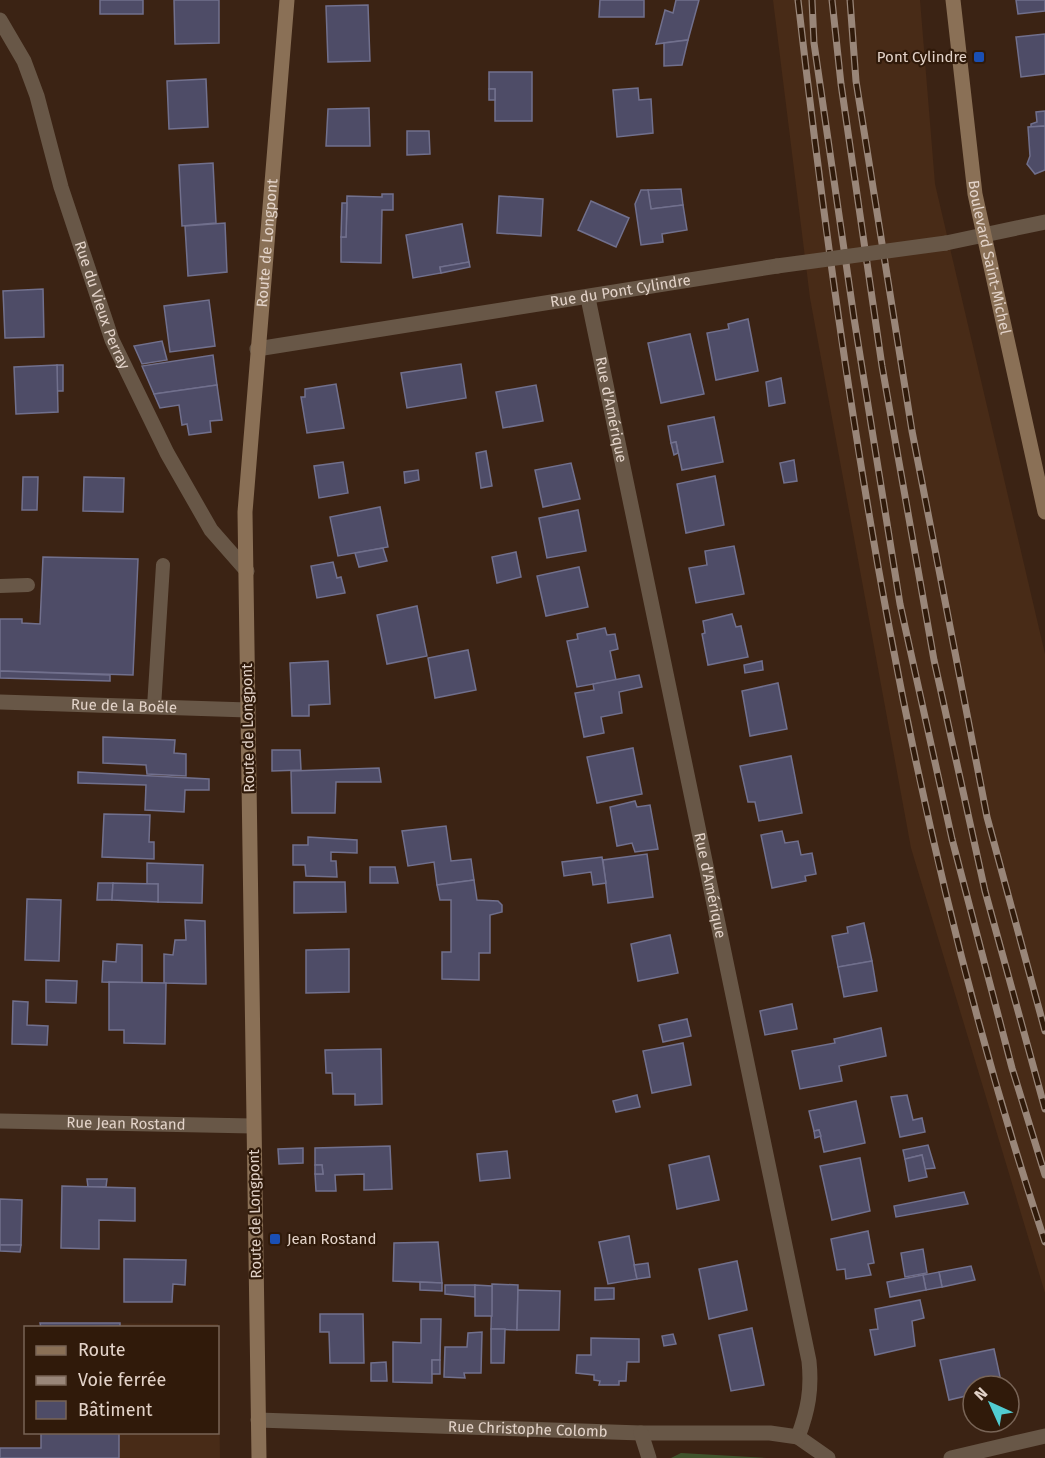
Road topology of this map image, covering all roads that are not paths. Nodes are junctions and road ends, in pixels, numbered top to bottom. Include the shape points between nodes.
1 (287, 0) edge
2 (953, 0) edge
3 (0, 20) edge
4 (1045, 222) edge
5 (982, 236) junction
6 (588, 298) junction
7 (257, 349) junction
8 (1045, 512) edge
9 (163, 565) dead end
10 (247, 571) junction
11 (0, 585) edge
12 (28, 585) dead end
13 (0, 702) edge
14 (154, 707) junction
15 (248, 710) junction
16 (0, 1120) edge
17 (253, 1126) junction
18 (258, 1420) junction
19 (641, 1433) junction
20 (1045, 1436) edge
21 (798, 1437) junction
22 (259, 1458) edge
23 (649, 1458) edge
24 (828, 1458) edge
25 (951, 1458) edge

1 - 7 main road, Route de Longpont
2 - 5 main road, Boulevard Saint-Michel
3 - 10 street, Rue du Vieux Perray via 24,61 37,96 61,187 116,350 211,530
4 - 5 street, Rue du Pont Cylindre
5 - 6 street, Rue du Pont Cylindre, bridge
5 - 8 main road, Boulevard Saint-Michel
6 - 7 street, Rue du Pont Cylindre
6 - 21 street, Rue d'Amérique via 809,1362 809,1405
7 - 10 main road, Route de Longpont via 245,512
9 - 14 lane
10 - 15 main road, Route de Longpont
11 - 12 lane
13 - 14 street, Rue de la Boële
14 - 15 street, Rue de la Boële
15 - 17 main road, Route de Longpont
16 - 17 street, Rue Jean Rostand
17 - 18 main road, Route de Longpont
18 - 19 street, Rue Christophe Colomb
18 - 22 main road, Route de Longpont
19 - 21 street, Rue Christophe Colomb via 770,1433
19 - 23 street
20 - 25 street
21 - 24 street

